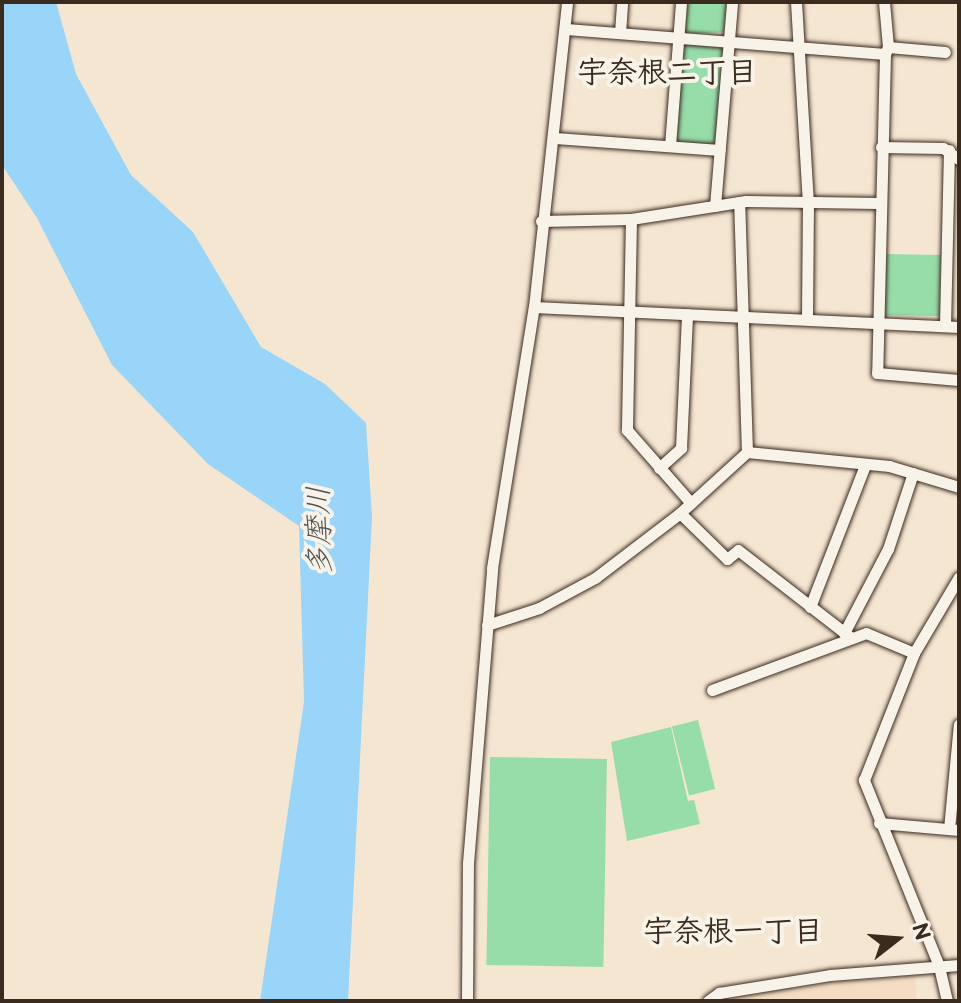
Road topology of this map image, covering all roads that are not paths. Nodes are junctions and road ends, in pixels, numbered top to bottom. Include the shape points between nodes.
1 (567, 2) edge
2 (622, 2) edge
3 (681, 2) edge
4 (732, 2) edge
5 (796, 2) edge
6 (884, 2) edge
7 (566, 29) junction
8 (620, 33) junction
9 (678, 38) junction
10 (729, 41) junction
11 (796, 46) junction
12 (886, 50) junction
13 (945, 52) dead end
14 (555, 138) junction
15 (670, 146) junction
16 (881, 147) junction
17 (720, 150) junction
18 (949, 150) junction
19 (959, 159) edge
20 (739, 202) junction
21 (808, 202) junction
22 (878, 203) junction
23 (715, 206) junction
24 (631, 219) junction
25 (541, 221) junction
26 (534, 307) junction
27 (629, 311) junction
28 (687, 314) junction
29 (745, 317) junction
30 (807, 319) junction
31 (877, 323) junction
32 (945, 326) junction
33 (959, 327) edge
34 (959, 380) edge
35 (747, 452) junction
36 (865, 465) junction
37 (659, 468) junction
38 (913, 473) junction
39 (959, 487) edge
40 (691, 503) junction
41 (680, 513) junction
42 (959, 577) edge
43 (810, 607) junction
44 (487, 625) junction
45 (847, 635) junction
46 (914, 653) junction
47 (712, 690) dead end
48 (958, 728) edge
49 (879, 823) junction
50 (954, 829) edge
51 (959, 965) edge
52 (939, 966) junction
53 (467, 1001) edge
54 (708, 1001) edge
55 (947, 1001) edge

1 - 7 street
2 - 8 street
3 - 9 street
4 - 10 street
5 - 11 street
6 - 12 street
7 - 8 street
7 - 14 street
8 - 9 street
9 - 10 street
9 - 15 street
10 - 11 street
10 - 17 street
11 - 12 street
11 - 21 street
12 - 13 street
12 - 16 street
14 - 15 street
14 - 25 street
15 - 17 street
16 - 18 street
16 - 22 street
17 - 23 street
18 - 19 street
18 - 32 street
20 - 21 street
20 - 23 street
20 - 29 street
21 - 22 street
21 - 30 street
22 - 31 street
23 - 24 street
24 - 25 street
24 - 27 street
25 - 26 street
26 - 27 street
26 - 44 street
27 - 28 street
27 - 37 street via 627,430
28 - 29 street
28 - 37 street via 681,448
29 - 30 street
29 - 35 street
30 - 31 street
31 - 32 street
31 - 34 street via 877,373
32 - 33 street
35 - 36 street
35 - 40 street
36 - 38 street
36 - 43 street
37 - 40 street
38 - 39 street
38 - 45 street via 888,549
40 - 41 street
41 - 43 street via 727,559 738,550
41 - 44 street via 595,578 529,613
42 - 46 street
43 - 45 street
44 - 53 street via 468,863
45 - 46 street via 866,633
45 - 47 street
46 - 49 street via 864,780
48 - 50 street
49 - 50 street
49 - 52 street
51 - 52 street
52 - 54 street via 830,975 719,993
52 - 55 street

